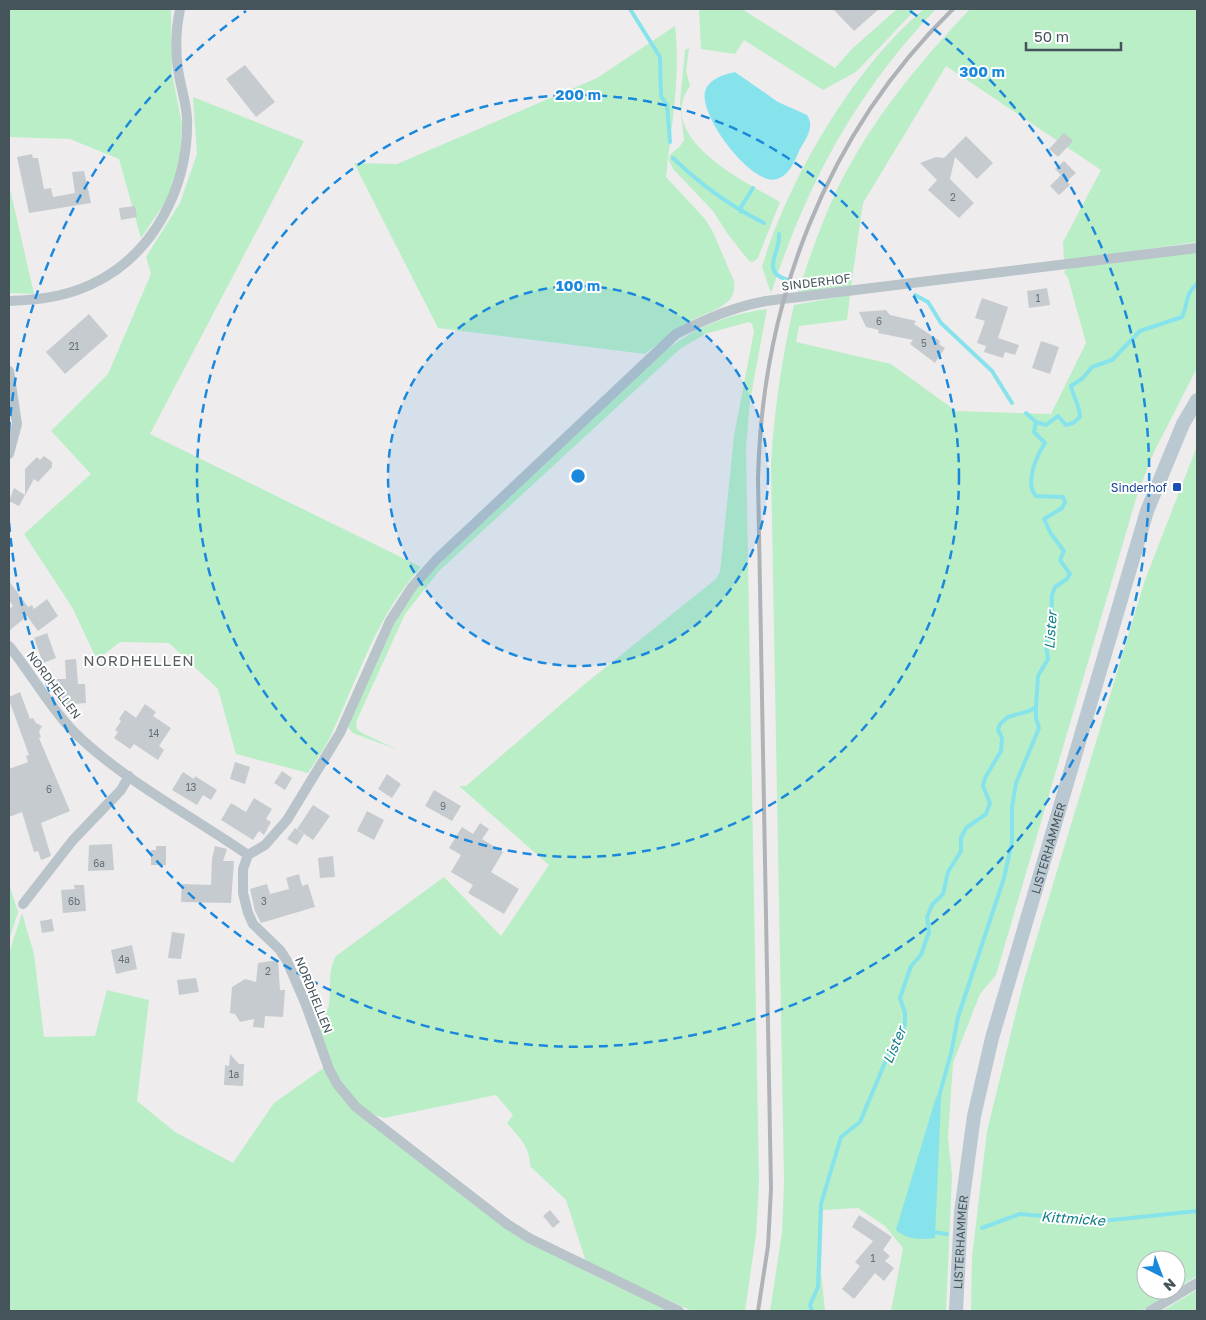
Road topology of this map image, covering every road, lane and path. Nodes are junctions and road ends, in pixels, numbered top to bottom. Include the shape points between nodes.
1 (180, 9) edge
2 (1197, 248) edge
3 (9, 301) edge
4 (9, 371) edge
5 (1197, 400) edge
6 (9, 454) edge
7 (9, 646) edge
8 (129, 776) junction
9 (248, 855) junction
10 (23, 904) dead end
11 (1197, 1283) edge
12 (679, 1311) edge
13 (956, 1311) edge
14 (1150, 1311) edge

1 - 3 street via 176,46 187,115 187,136 179,182 163,218 129,259 91,285 39,300
2 - 9 street, SINDERHOF via 766,301 712,316 676,334 436,560 412,587 390,621 340,733 287,820 265,845
4 - 6 street via 17,424
5 - 13 main road, LISTERHAMMER via 1182,424 1146,511 992,1038 974,1116 963,1196
7 - 8 street, NORDHELLEN via 62,719 91,748
8 - 9 street, NORDHELLEN
8 - 10 street via 121,790 74,840
9 - 12 street, NORDHELLEN via 243,869 248,913 253,924 287,961 329,1069 356,1107 529,1238
11 - 14 street

